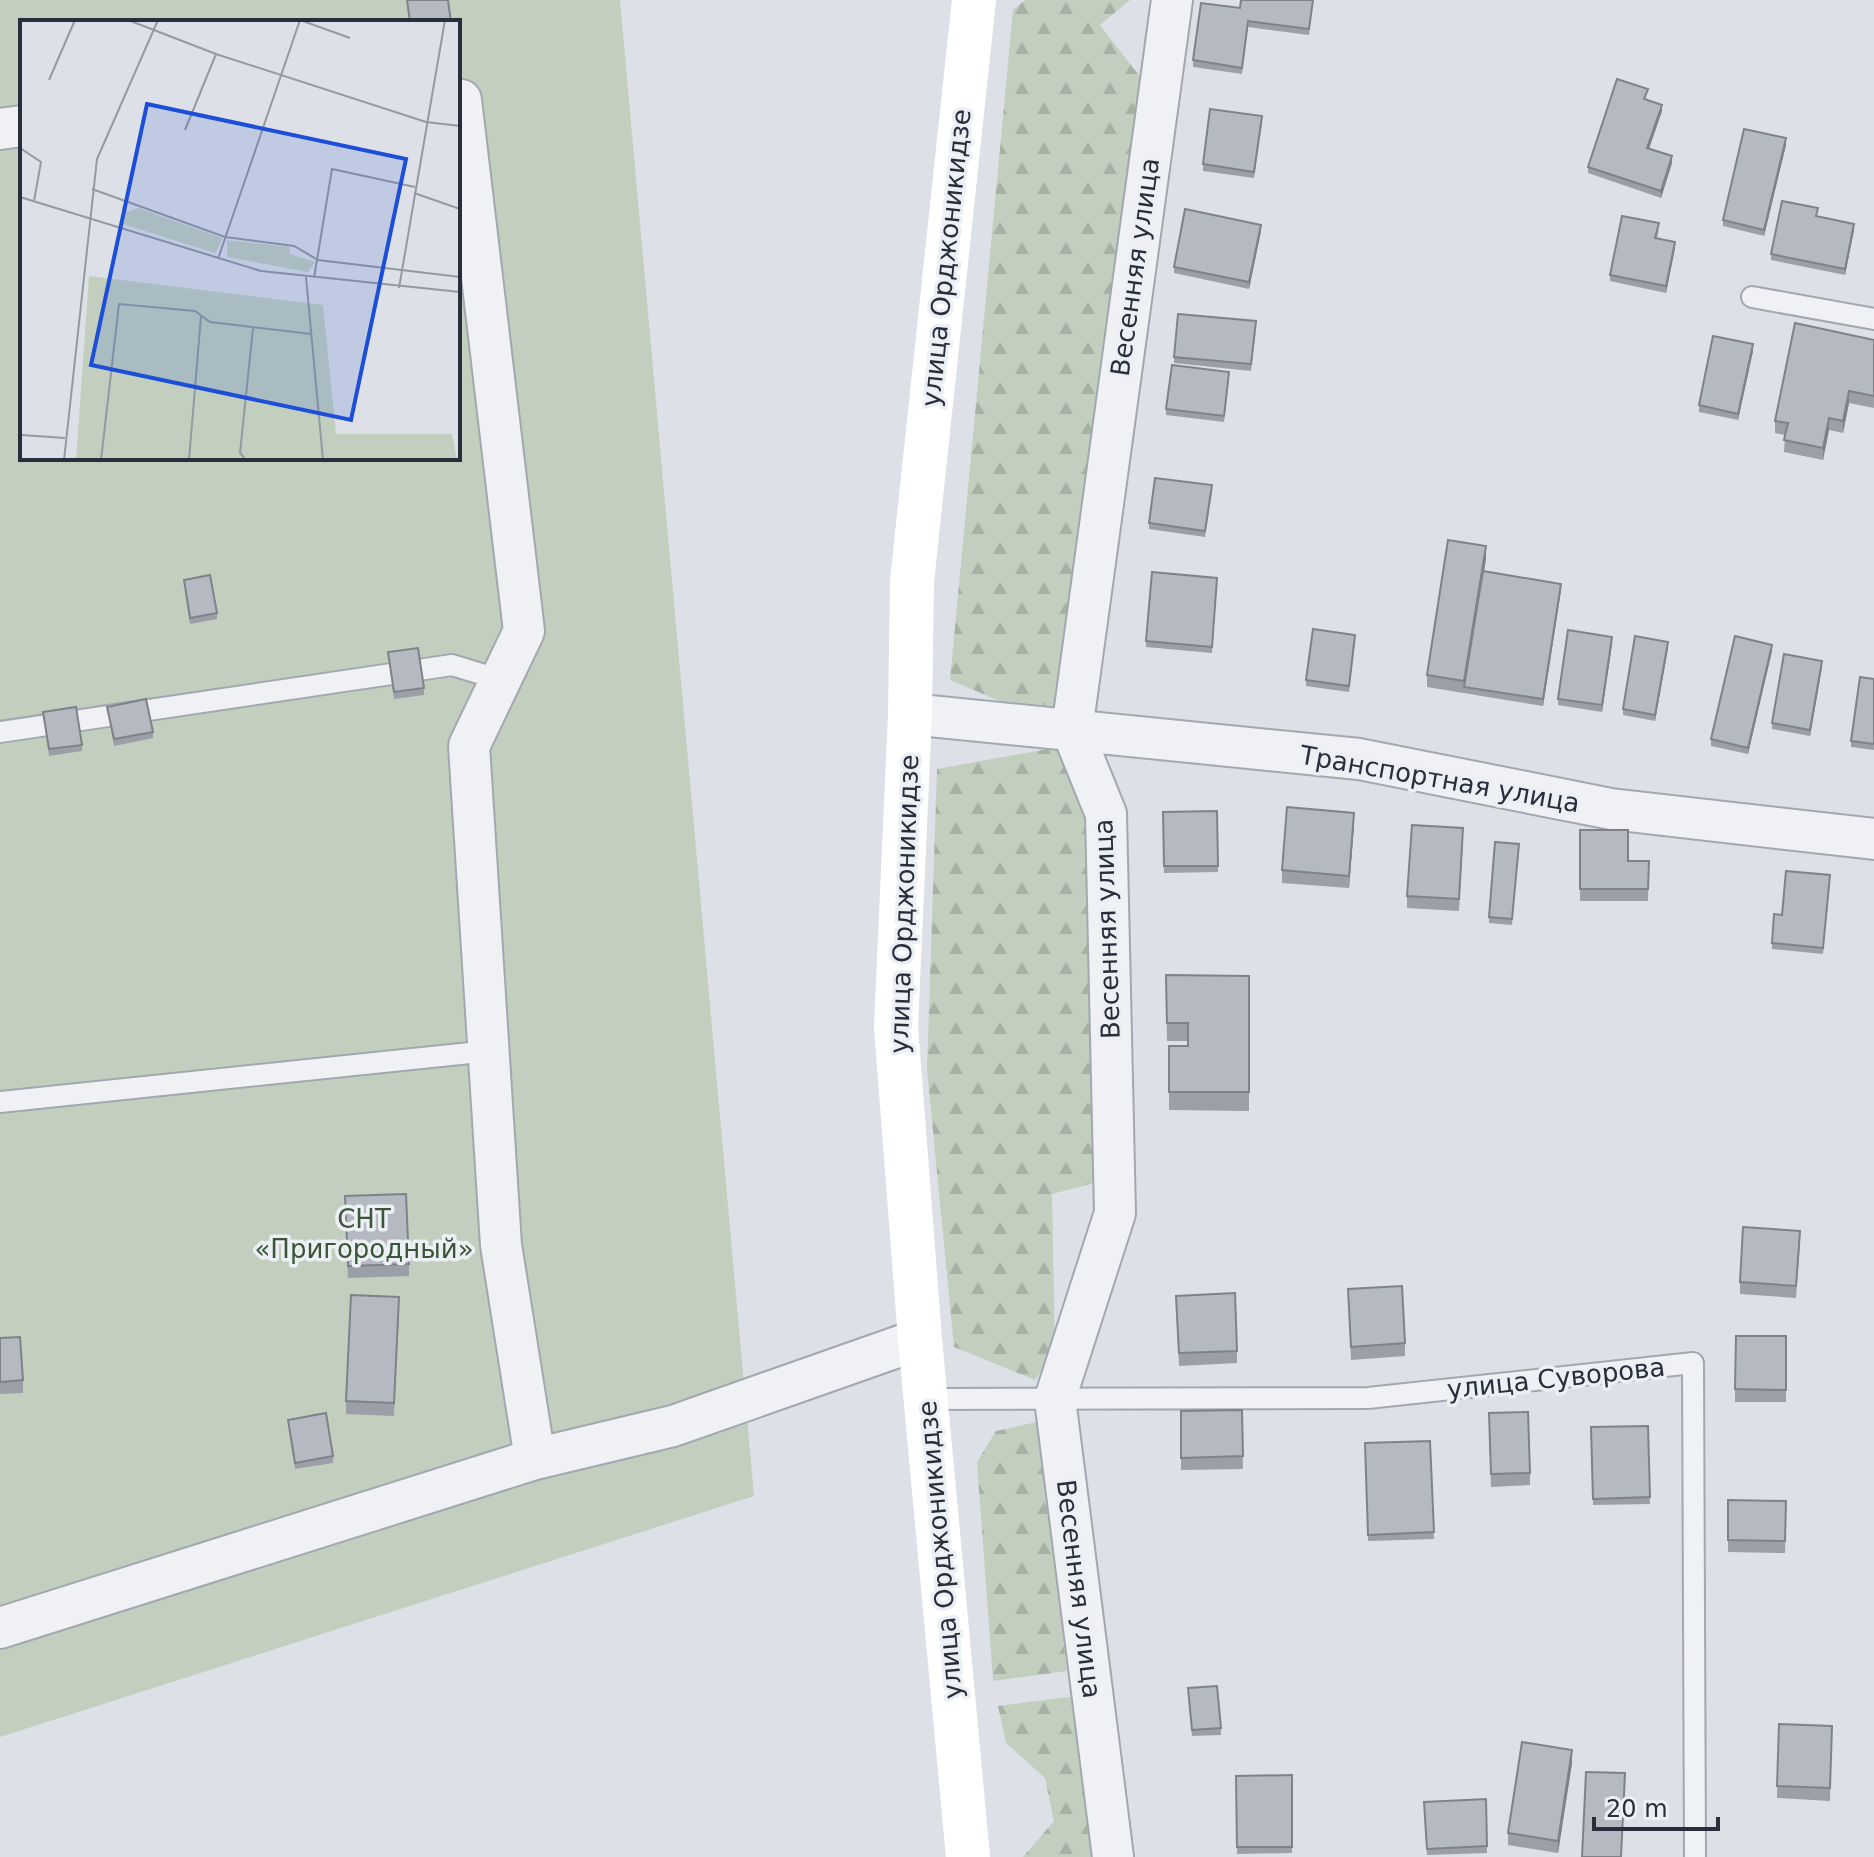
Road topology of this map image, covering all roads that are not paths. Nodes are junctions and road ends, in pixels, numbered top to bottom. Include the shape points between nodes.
1 (974, 0) edge
2 (1172, 0) edge
3 (460, 100) edge
4 (20, 126) edge
5 (0, 129) edge
6 (1752, 297) dead end
7 (1874, 319) edge
8 (501, 680) junction
9 (910, 714) junction
10 (1072, 730) junction
11 (0, 732) edge
12 (1874, 839) edge
13 (489, 1051) junction
14 (0, 1102) edge
15 (920, 1339) junction
16 (926, 1399) junction
17 (1055, 1399) junction
18 (535, 1459) junction
19 (0, 1628) edge
20 (968, 1857) edge
21 (1113, 1857) edge
22 (1695, 1857) edge

1 - 9 main road, улица Орджоникидзе via 912,581
2 - 10 street, Весенняя улица
3 - 8 street via 524,631
4 - 5 street
6 - 7 lane
8 - 11 lane via 452,665
8 - 13 street via 469,746
9 - 10 street, Транспортная улица
9 - 15 main road, улица Орджоникидзе via 896,1027
10 - 12 street, Транспортная улица via 1359,759 1611,809
10 - 17 street, Весенняя улица via 1106,814 1115,1213
13 - 14 lane
13 - 18 street via 501,1245
15 - 16 main road, улица Орджоникидзе
15 - 18 street via 673,1426
16 - 17 lane, улица Суворова
16 - 20 main road, улица Орджоникидзе
17 - 21 street, Весенняя улица
17 - 22 lane, улица Суворова via 1368,1398 1693,1363
18 - 19 street

